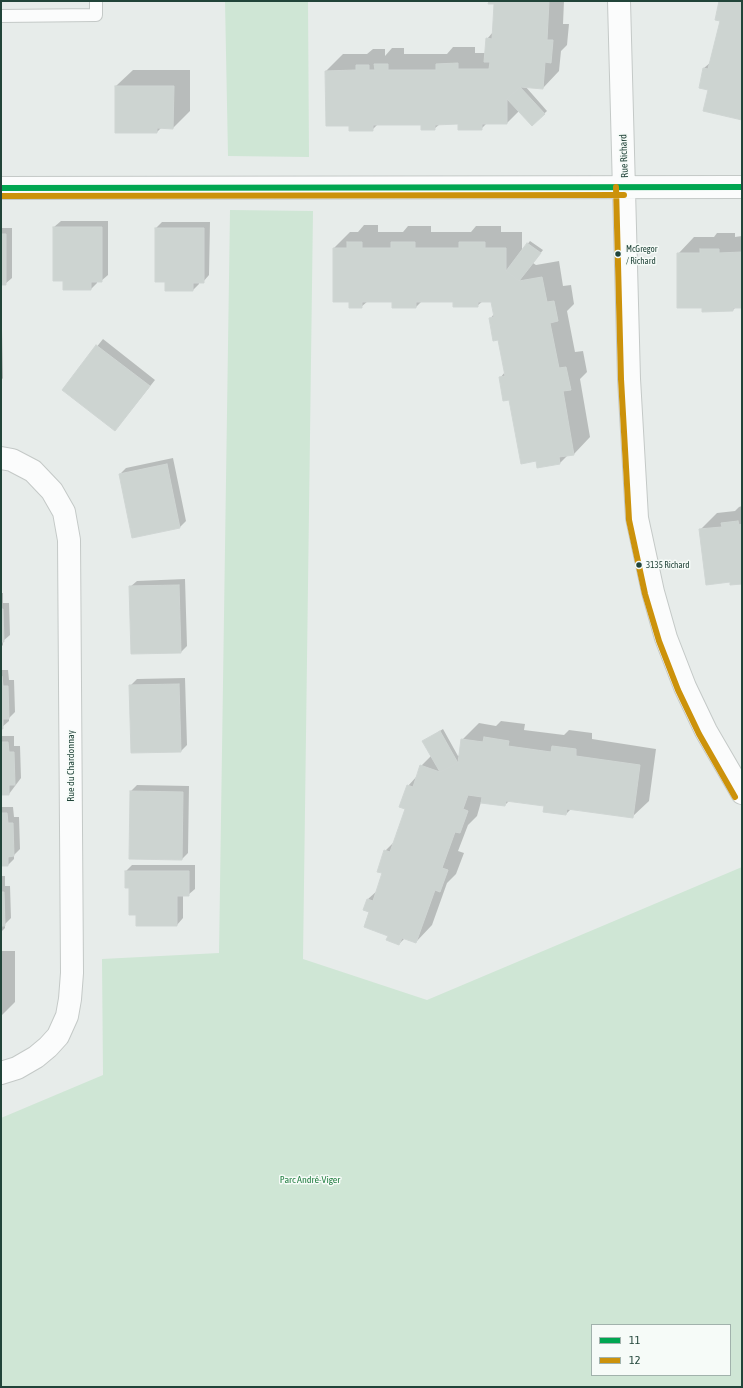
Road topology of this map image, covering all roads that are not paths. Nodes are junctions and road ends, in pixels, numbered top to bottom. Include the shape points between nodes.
1 (96, 1) edge
2 (619, 1) edge
3 (1, 16) edge
4 (624, 187) junction
5 (742, 187) edge
6 (1, 188) edge
7 (1, 458) edge
8 (742, 793) edge
9 (1, 1073) edge

1 - 3 lane via 96,15
2 - 4 street, Rue Richard
4 - 5 street
4 - 6 street
4 - 8 street, Rue Richard via 629,380 637,518 666,638 706,731
7 - 9 street, Rue du Chardonnay via 12,460 33,471 52,491 64,512 69,540 72,965 67,1016 58,1036 36,1057 17,1068

